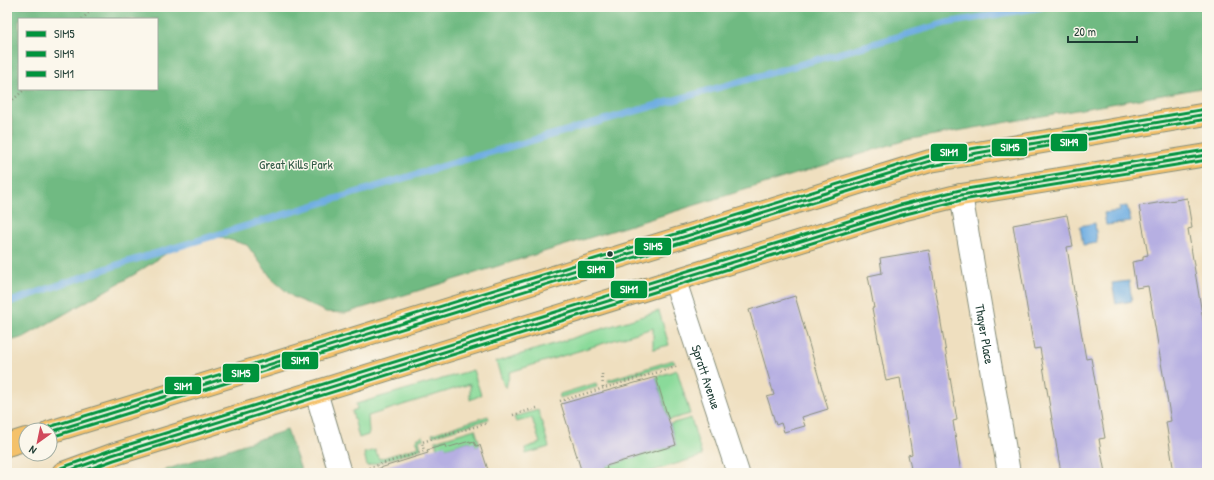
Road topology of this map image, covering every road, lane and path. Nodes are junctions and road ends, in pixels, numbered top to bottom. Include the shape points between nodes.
1 (95, 7) edge
2 (83, 18) edge
3 (24, 90) edge
4 (7, 105) edge
5 (1207, 114) edge
6 (1207, 155) edge
7 (961, 195) junction
8 (675, 280) junction
9 (679, 366) dead end
10 (602, 374) dead end
11 (604, 388) junction
12 (316, 392) junction
13 (560, 401) dead end
14 (537, 408) dead end
15 (513, 415) dead end
16 (488, 422) dead end
17 (58, 430) edge
18 (18, 442) edge
19 (7, 445) edge
20 (364, 469) dead end
21 (63, 473) edge
22 (340, 473) edge
23 (738, 473) edge
24 (1009, 473) edge

1 - 2 path
3 - 4 path
5 - 17 main road via 930,161
6 - 7 main road
7 - 8 main road via 901,210
7 - 24 street, Thayer Place
8 - 12 main road
8 - 23 street, Spratt Avenue
9 - 11 path
10 - 11 path
11 - 13 path
12 - 21 main road via 120,452
12 - 22 street
14 - 15 path
16 - 20 path via 422,442 424,451
18 - 19 main road

